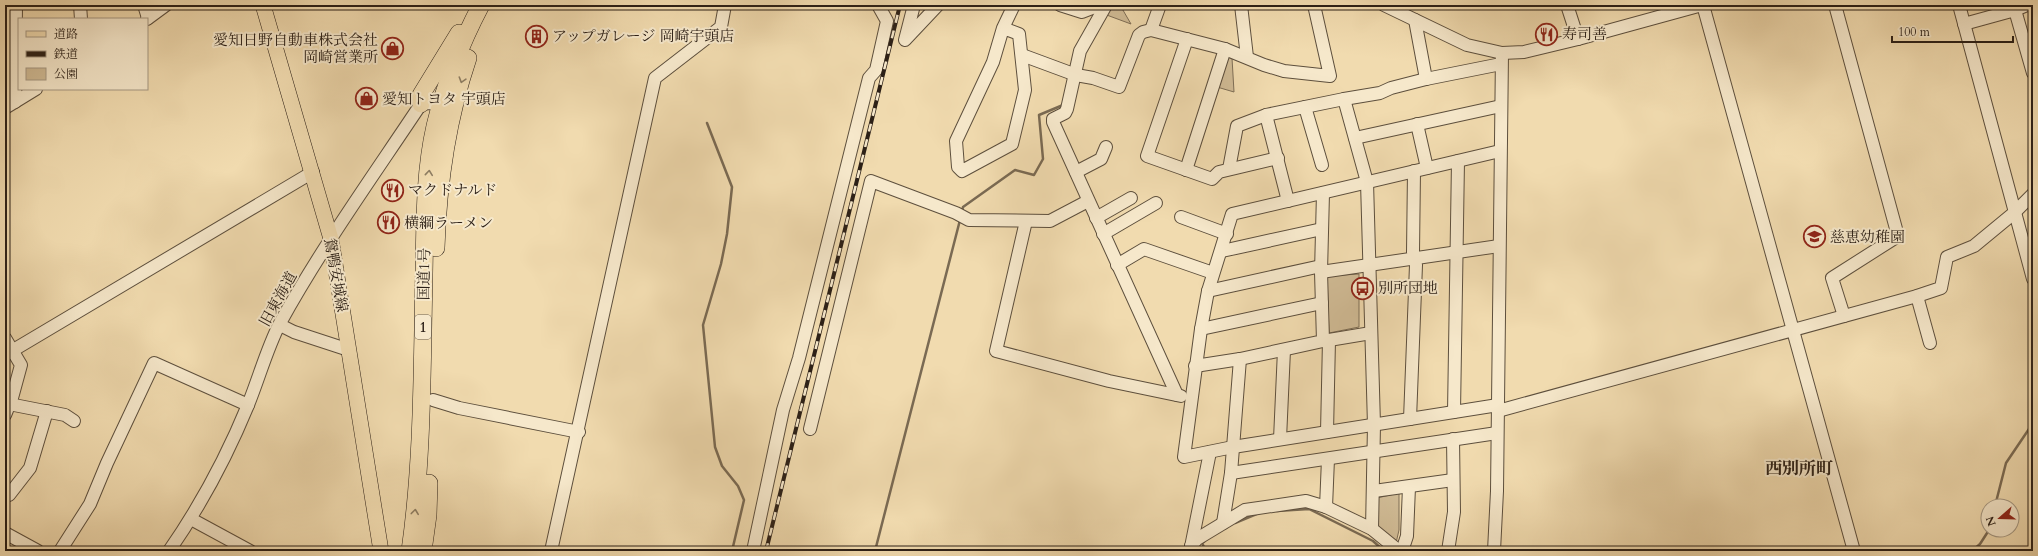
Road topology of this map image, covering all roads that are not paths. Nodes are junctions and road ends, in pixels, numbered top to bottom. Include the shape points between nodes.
1 (16, 5) edge
2 (80, 5) edge
3 (144, 5) edge
4 (166, 5) edge
5 (263, 5) edge
6 (481, 5) edge
7 (491, 5) edge
8 (725, 5) edge
9 (878, 5) edge
10 (914, 5) edge
11 (938, 5) edge
12 (1014, 5) edge
13 (1060, 5) edge
14 (1160, 5) edge
15 (1241, 5) edge
16 (1314, 5) edge
17 (1384, 5) edge
18 (1567, 5) edge
19 (1702, 5) edge
20 (1835, 5) edge
21 (1959, 5) edge
22 (2027, 5) edge
23 (1101, 8) edge
24 (1999, 10) edge
25 (2015, 10) junction
26 (81, 18) edge
27 (147, 18) edge
28 (1415, 20) junction
29 (472, 22) junction
30 (1964, 24) junction
31 (1003, 28) junction
32 (1151, 30) junction
33 (1187, 39) junction
34 (1578, 39) junction
35 (1225, 49) junction
36 (1022, 54) junction
37 (1247, 57) junction
38 (1502, 58) junction
39 (2033, 73) edge
40 (1076, 76) junction
41 (1426, 79) junction
42 (34, 90) edge
43 (1344, 99) junction
44 (421, 104) junction
45 (10, 105) edge
46 (447, 106) junction
47 (1501, 106) junction
48 (1305, 107) junction
49 (1266, 115) junction
50 (1417, 124) junction
51 (1355, 138) junction
52 (1106, 147) dead end
53 (1500, 150) junction
54 (1278, 158) junction
55 (1458, 161) junction
56 (1322, 165) dead end
57 (1427, 168) junction
58 (1229, 169) junction
59 (1186, 170) junction
60 (1414, 171) junction
61 (313, 172) junction
62 (1076, 172) junction
63 (1367, 182) junction
64 (1323, 193) junction
65 (2033, 194) edge
66 (1131, 198) dead end
67 (1088, 201) junction
68 (1288, 201) junction
69 (1156, 203) dead end
70 (2014, 213) junction
71 (1182, 217) dead end
72 (1096, 218) junction
73 (1026, 221) junction
74 (1322, 229) junction
75 (1103, 234) junction
76 (1227, 234) junction
77 (331, 239) junction
78 (1499, 246) junction
79 (1222, 251) junction
80 (1456, 253) junction
81 (1414, 258) junction
82 (1117, 265) junction
83 (1369, 265) junction
84 (1321, 269) junction
85 (1213, 273) junction
86 (2033, 279) edge
87 (1208, 291) junction
88 (1917, 296) junction
89 (1322, 303) junction
90 (1844, 316) junction
91 (280, 325) junction
92 (1201, 329) junction
93 (1793, 330) junction
94 (1371, 333) junction
95 (5, 338) edge
96 (1326, 340) junction
97 (1930, 342) dead end
98 (349, 350) junction
99 (1284, 350) junction
100 (9, 353) edge
101 (1240, 359) junction
102 (1195, 366) junction
103 (1177, 395) junction
104 (1192, 398) junction
105 (433, 400) junction
106 (248, 405) junction
107 (1498, 408) junction
108 (7, 409) edge
109 (47, 411) junction
110 (1454, 412) junction
111 (1410, 419) junction
112 (74, 421) dead end
113 (1374, 425) junction
114 (810, 429) dead end
115 (578, 432) junction
116 (1327, 432) junction
117 (1497, 433) junction
118 (1280, 439) junction
119 (1453, 439) junction
120 (1233, 447) junction
121 (1373, 451) junction
122 (1210, 452) junction
123 (1328, 459) junction
124 (1231, 473) junction
125 (1453, 480) junction
126 (1409, 486) junction
127 (1374, 491) junction
128 (6, 496) edge
129 (1326, 507) junction
130 (191, 519) junction
131 (1223, 523) junction
132 (1372, 529) junction
133 (5, 533) edge
134 (1190, 548) edge
135 (38, 551) edge
136 (60, 551) edge
137 (169, 551) edge
138 (250, 551) edge
139 (381, 551) edge
140 (410, 551) edge
141 (422, 551) edge
142 (551, 551) edge
143 (753, 551) edge
144 (1401, 551) edge
145 (1448, 551) edge
146 (1494, 551) edge
147 (1854, 551) edge

1 - 45 street
2 - 26 street
3 - 27 street
4 - 27 street
5 - 61 main road, 鴛鴨安城線
6 - 29 highway, 国道1号 / 1
7 -> 46 highway, 国道1号 / 1
8 - 115 street via 721,27 655,78
9 - 143 street via 887,21 876,70 869,78 799,358 783,410
10 - 11 street via 905,40
12 - 31 street
13 - 23 street via 1082,12
14 - 32 street
15 - 37 street
16 - 37 street via 1330,76 1295,73 1264,65
17 - 28 street
18 - 34 street
19 - 34 street
19 - 93 street
20 - 90 street via 1898,236 1832,278
21 - 30 street
22 - 25 street
23 - 40 street via 1080,51
24 - 25 street
24 - 30 street
25 - 39 street
28 - 38 street via 1467,45
28 - 41 street
29 - 44 highway via 456,35 421,95
29 - 46 highway, 国道1号 / 1
30 - 70 street
31 - 36 street via 1019,34
31 - 36 street via 992,62 956,142 958,166 962,172 1012,144 1025,90
32 - 33 street
32 - 40 street via 1139,35 1119,87 1094,78
33 - 35 street
33 - 59 street via 1147,156
34 - 38 street
35 - 37 street
35 - 59 street
36 - 40 street
38 - 41 street
38 - 47 street
40 - 62 street via 1065,113 1053,119 1053,122
41 - 43 street via 1380,93
42 - 45 street
43 - 48 street
43 - 51 street
44 - 46 street
44 - 77 street, 旧東海道
46 - 105 highway, 国道1号 / 1 via 437,212
140 -> 46 highway, 国道1号 / 1 via 419,476 425,214 432,147
47 - 50 street
47 - 53 street
48 - 49 street
48 - 56 street
49 - 54 street
49 - 58 street via 1237,126
50 - 51 street
50 - 57 street
51 - 63 street
52 - 62 street via 1101,159
53 - 55 street
53 - 78 street
54 - 58 street
54 - 68 street
55 - 57 street
55 - 80 street
57 - 60 street
58 - 59 street via 1219,172 1212,178
60 - 63 street
60 - 81 street
61 - 77 main road, 鴛鴨安城線
61 - 100 street
62 - 67 street
63 - 64 street
63 - 83 street
64 - 68 street
64 - 74 street
65 - 70 street
66 - 72 street
67 - 72 street
67 - 73 street via 1050,221
68 - 76 street via 1232,214
69 - 75 street
70 - 86 street
70 - 88 street via 1974,246 1947,257 1941,288
71 - 76 street
72 - 75 street
73 - 103 street via 996,351 1109,381
73 - 114 street via 969,220 871,182
74 - 79 street
74 - 84 street
75 - 82 street
76 - 79 street
77 - 91 street, 旧東海道
77 - 98 main road, 鴛鴨安城線
78 - 80 street
78 - 107 street
79 - 85 street
80 - 81 street
80 - 110 street
81 - 83 street
81 - 111 street
82 - 85 street via 1144,249
82 - 103 street
83 - 84 street
83 - 94 street
84 - 87 street
84 - 89 street
85 - 87 street
87 - 92 street
88 - 90 street
88 - 97 street
89 - 92 street
89 - 96 street
90 - 93 street
91 - 98 street
91 - 106 street, 旧東海道
92 - 102 street
93 - 107 street
93 - 147 street
94 - 96 street
94 - 113 street
95 - 100 street
96 - 99 street
96 - 116 street
98 - 139 main road, 鴛鴨安城線
99 - 101 street
99 - 118 street
100 - 108 street via 21,365
101 - 102 street
101 - 120 street
102 - 104 street
103 - 104 street
104 - 122 street via 1184,457
105 - 115 street via 459,408
105 - 141 highway, 国道1号 / 1 via 428,515
106 - 130 street, 旧東海道 via 217,473
106 - 136 street via 154,363 90,504
107 - 110 street
107 - 117 street
108 - 109 street
109 - 112 street via 65,415
109 - 128 street via 30,468
110 - 111 street
111 - 113 street
113 - 116 street
113 - 121 street
115 - 142 street
116 - 118 street
117 - 119 street
117 - 146 street via 1497,513
118 - 120 street
119 - 121 street
119 - 125 street
120 - 122 street
120 - 124 street
121 - 123 street
121 - 127 street
122 - 134 street
123 - 124 street
123 - 129 street
124 - 131 street
125 - 126 street
125 - 145 street via 1454,512
126 - 127 street
126 - 144 street via 1407,536
127 - 132 street
129 - 131 street via 1306,501 1245,510
129 - 132 street
130 - 137 street, 旧東海道
130 - 138 street
131 - 134 street via 1197,539
132 - 144 street
133 - 135 street

